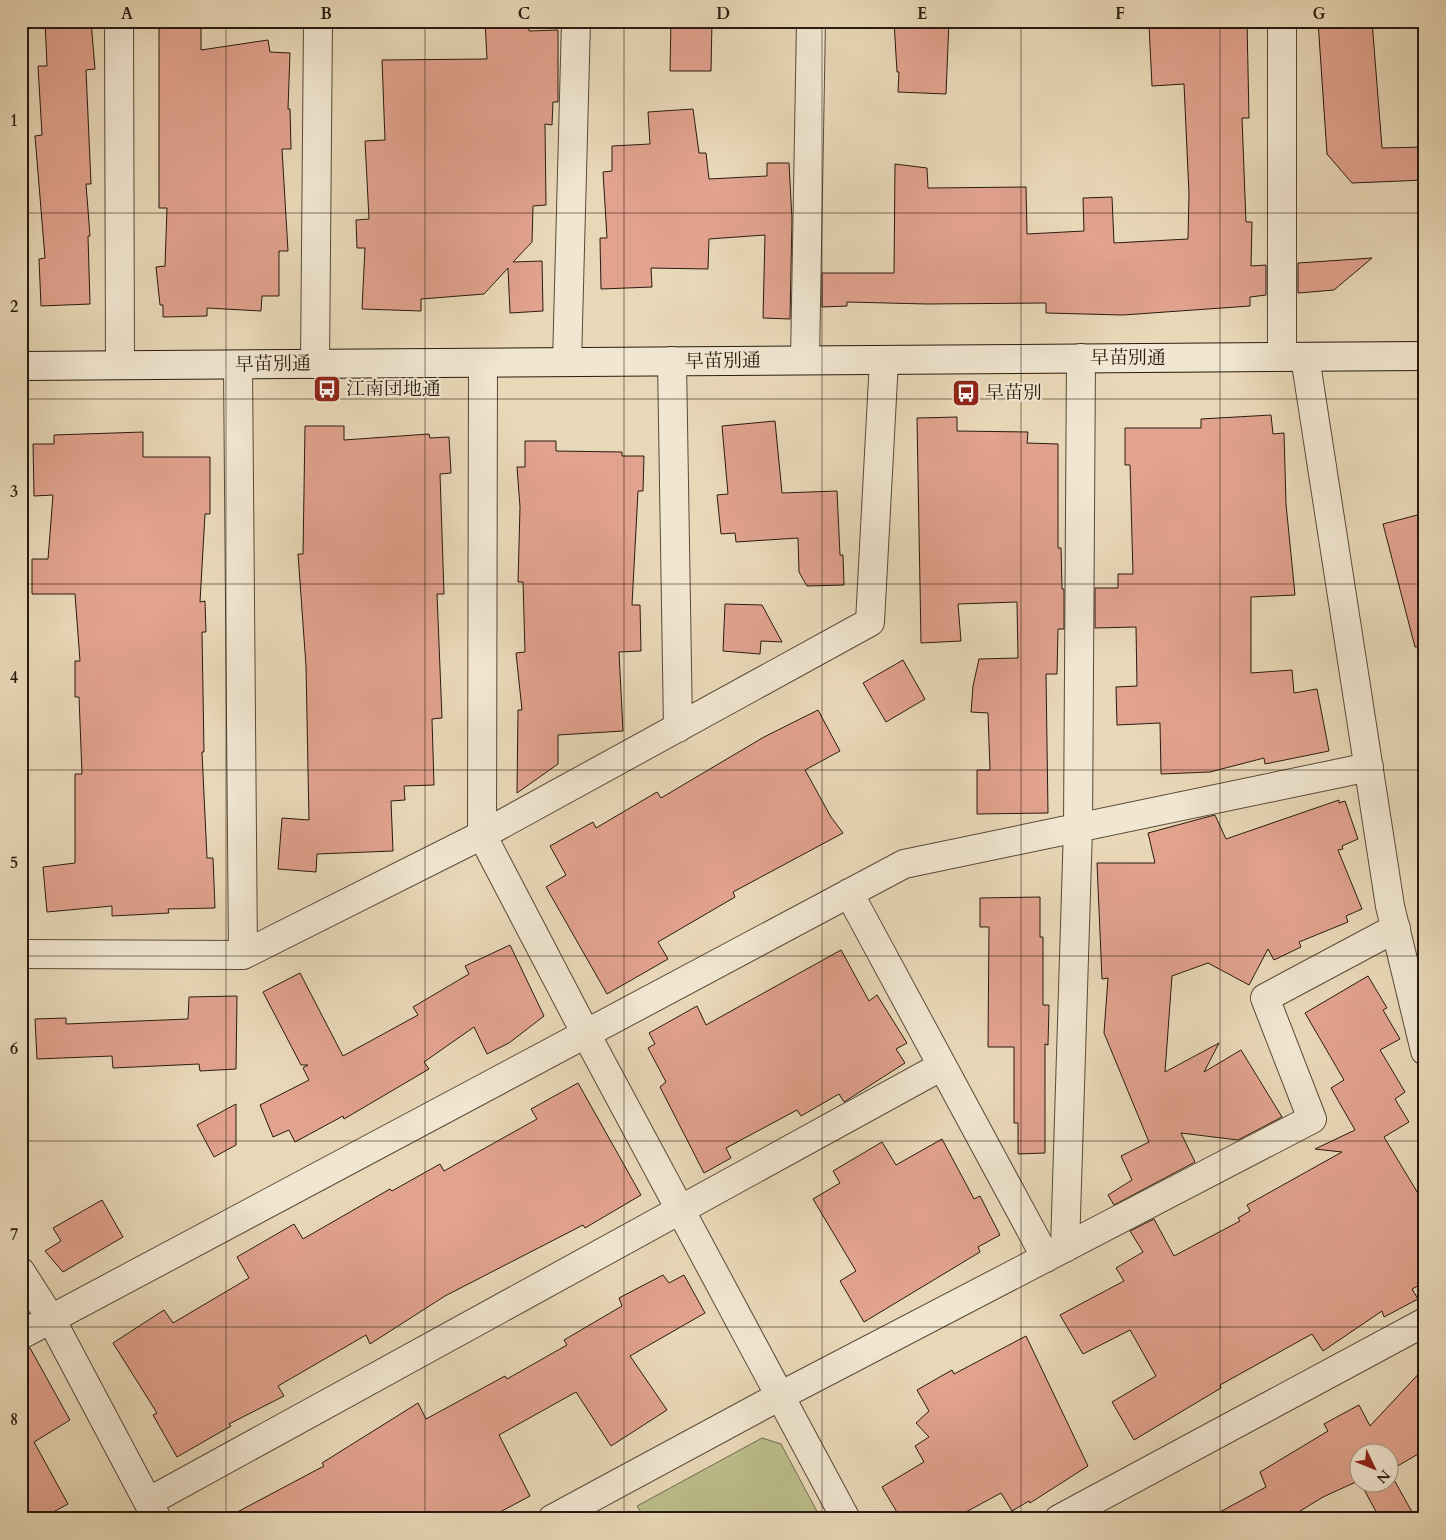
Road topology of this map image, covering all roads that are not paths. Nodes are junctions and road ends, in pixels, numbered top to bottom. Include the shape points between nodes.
1 (119, 21) edge
2 (318, 21) edge
3 (576, 21) edge
4 (811, 21) edge
5 (1282, 21) edge
6 (1425, 356) edge
7 (1294, 357) junction
8 (1081, 358) junction
9 (805, 360) junction
10 (884, 360) junction
11 (567, 362) junction
12 (672, 362) junction
13 (483, 363) junction
14 (315, 364) junction
15 (120, 365) junction
16 (238, 365) junction
17 (21, 366) edge
18 (678, 728) junction
19 (1369, 767) junction
20 (1078, 828) junction
21 (482, 835) junction
22 (849, 893) junction
23 (1396, 928) junction
24 (21, 954) edge
25 (243, 955) junction
26 (586, 1034) junction
27 (1425, 1051) edge
28 (942, 1066) junction
29 (680, 1210) junction
30 (1055, 1253) junction
31 (21, 1272) edge
32 (51, 1319) junction
33 (1425, 1322) edge
34 (21, 1335) edge
35 (780, 1396) junction
36 (153, 1510) edge
37 (552, 1519) edge
38 (846, 1519) edge
39 (1059, 1519) edge

1 - 15 street
2 - 14 street
3 - 11 street
4 - 9 street
5 - 7 street
6 - 7 street, 早苗別通
7 - 8 street, 早苗別通
7 - 19 street
8 - 10 street, 早苗別通
8 - 20 street
9 - 10 street, 早苗別通
9 - 12 street, 早苗別通
10 - 18 street via 870,622
11 - 12 street, 早苗別通
11 - 13 street, 早苗別通
12 - 18 street
13 - 14 street, 早苗別通
13 - 21 street
14 - 16 street, 早苗別通
15 - 16 street, 早苗別通
15 - 17 street, 早苗別通
16 - 25 street
18 - 21 street
19 - 20 street
19 - 23 street
20 - 22 street via 904,864
20 - 30 street
21 - 25 street
21 - 26 street
22 - 26 street
22 - 28 street
23 - 27 street
23 - 30 street via 1266,998 1312,1119
24 - 25 street
26 - 29 street
26 - 32 street
28 - 29 street
28 - 30 street
29 - 35 street
29 - 36 street
30 - 35 street
31 - 32 street
32 - 34 street
32 - 36 street
33 - 39 street
35 - 37 street
35 - 38 street

